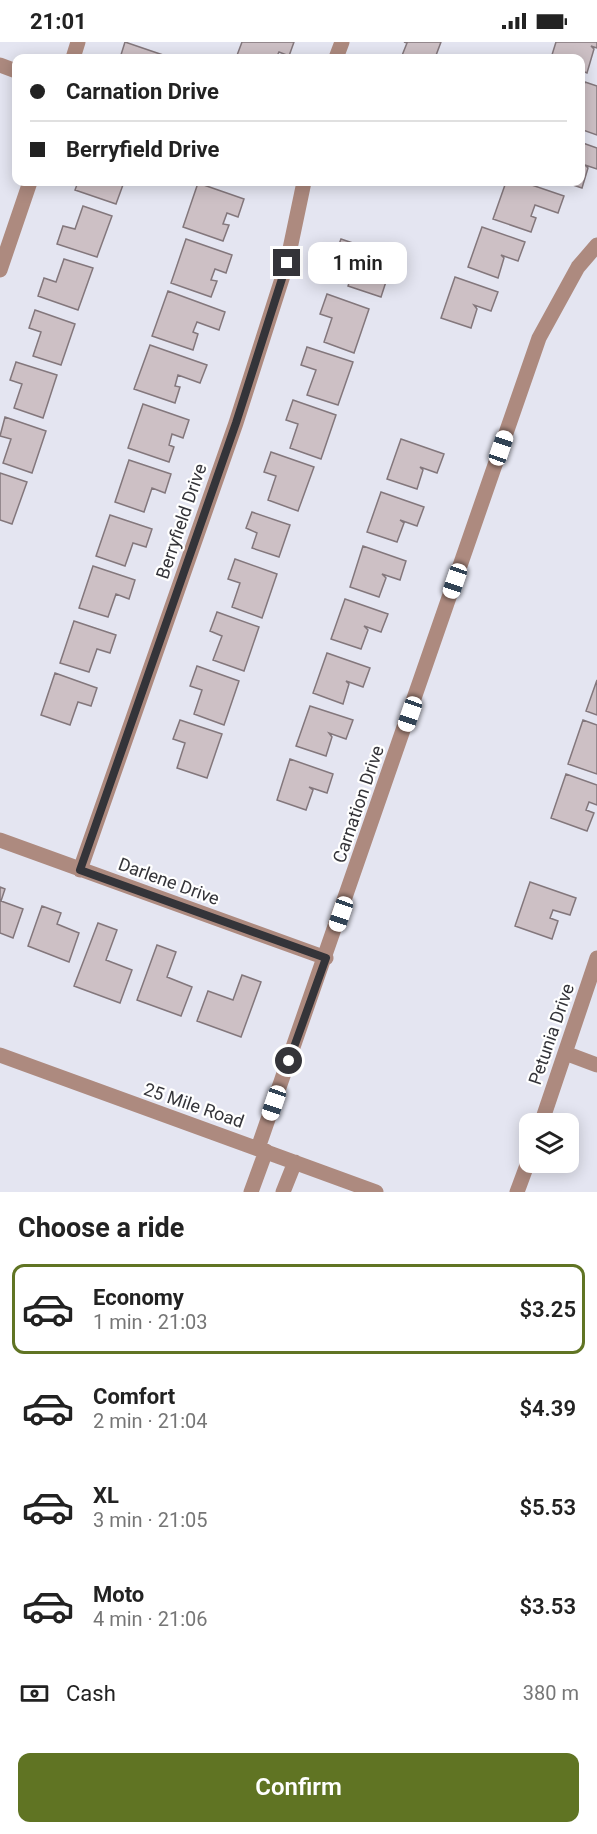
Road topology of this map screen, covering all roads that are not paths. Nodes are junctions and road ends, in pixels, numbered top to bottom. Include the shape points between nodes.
1 (29, 186) edge
2 (303, 186) edge
3 (597, 245) edge
4 (0, 270) edge
5 (0, 840) edge
6 (80, 870) junction
7 (326, 958) junction
8 (597, 958) edge
9 (565, 1053) junction
10 (0, 1055) edge
11 (597, 1065) edge
12 (545, 1113) edge
13 (262, 1150) junction
14 (295, 1162) junction
15 (525, 1173) edge
16 (251, 1192) edge
17 (283, 1192) edge
18 (376, 1192) edge
19 (518, 1192) edge

1 - 4 street
2 - 6 street, Berryfield Drive via 287,263 236,423
3 - 7 street, Carnation Drive via 578,267 539,338
5 - 6 street, Darlene Drive
6 - 7 street, Darlene Drive
7 - 13 street, Carnation Drive
8 - 9 street, Petunia Drive
9 - 11 street
9 - 12 street, Petunia Drive
10 - 13 street, 25 Mile Road
13 - 14 street, 25 Mile Road
13 - 16 street, Carnation Drive
14 - 17 street
14 - 18 street, 25 Mile Road
15 - 19 street

